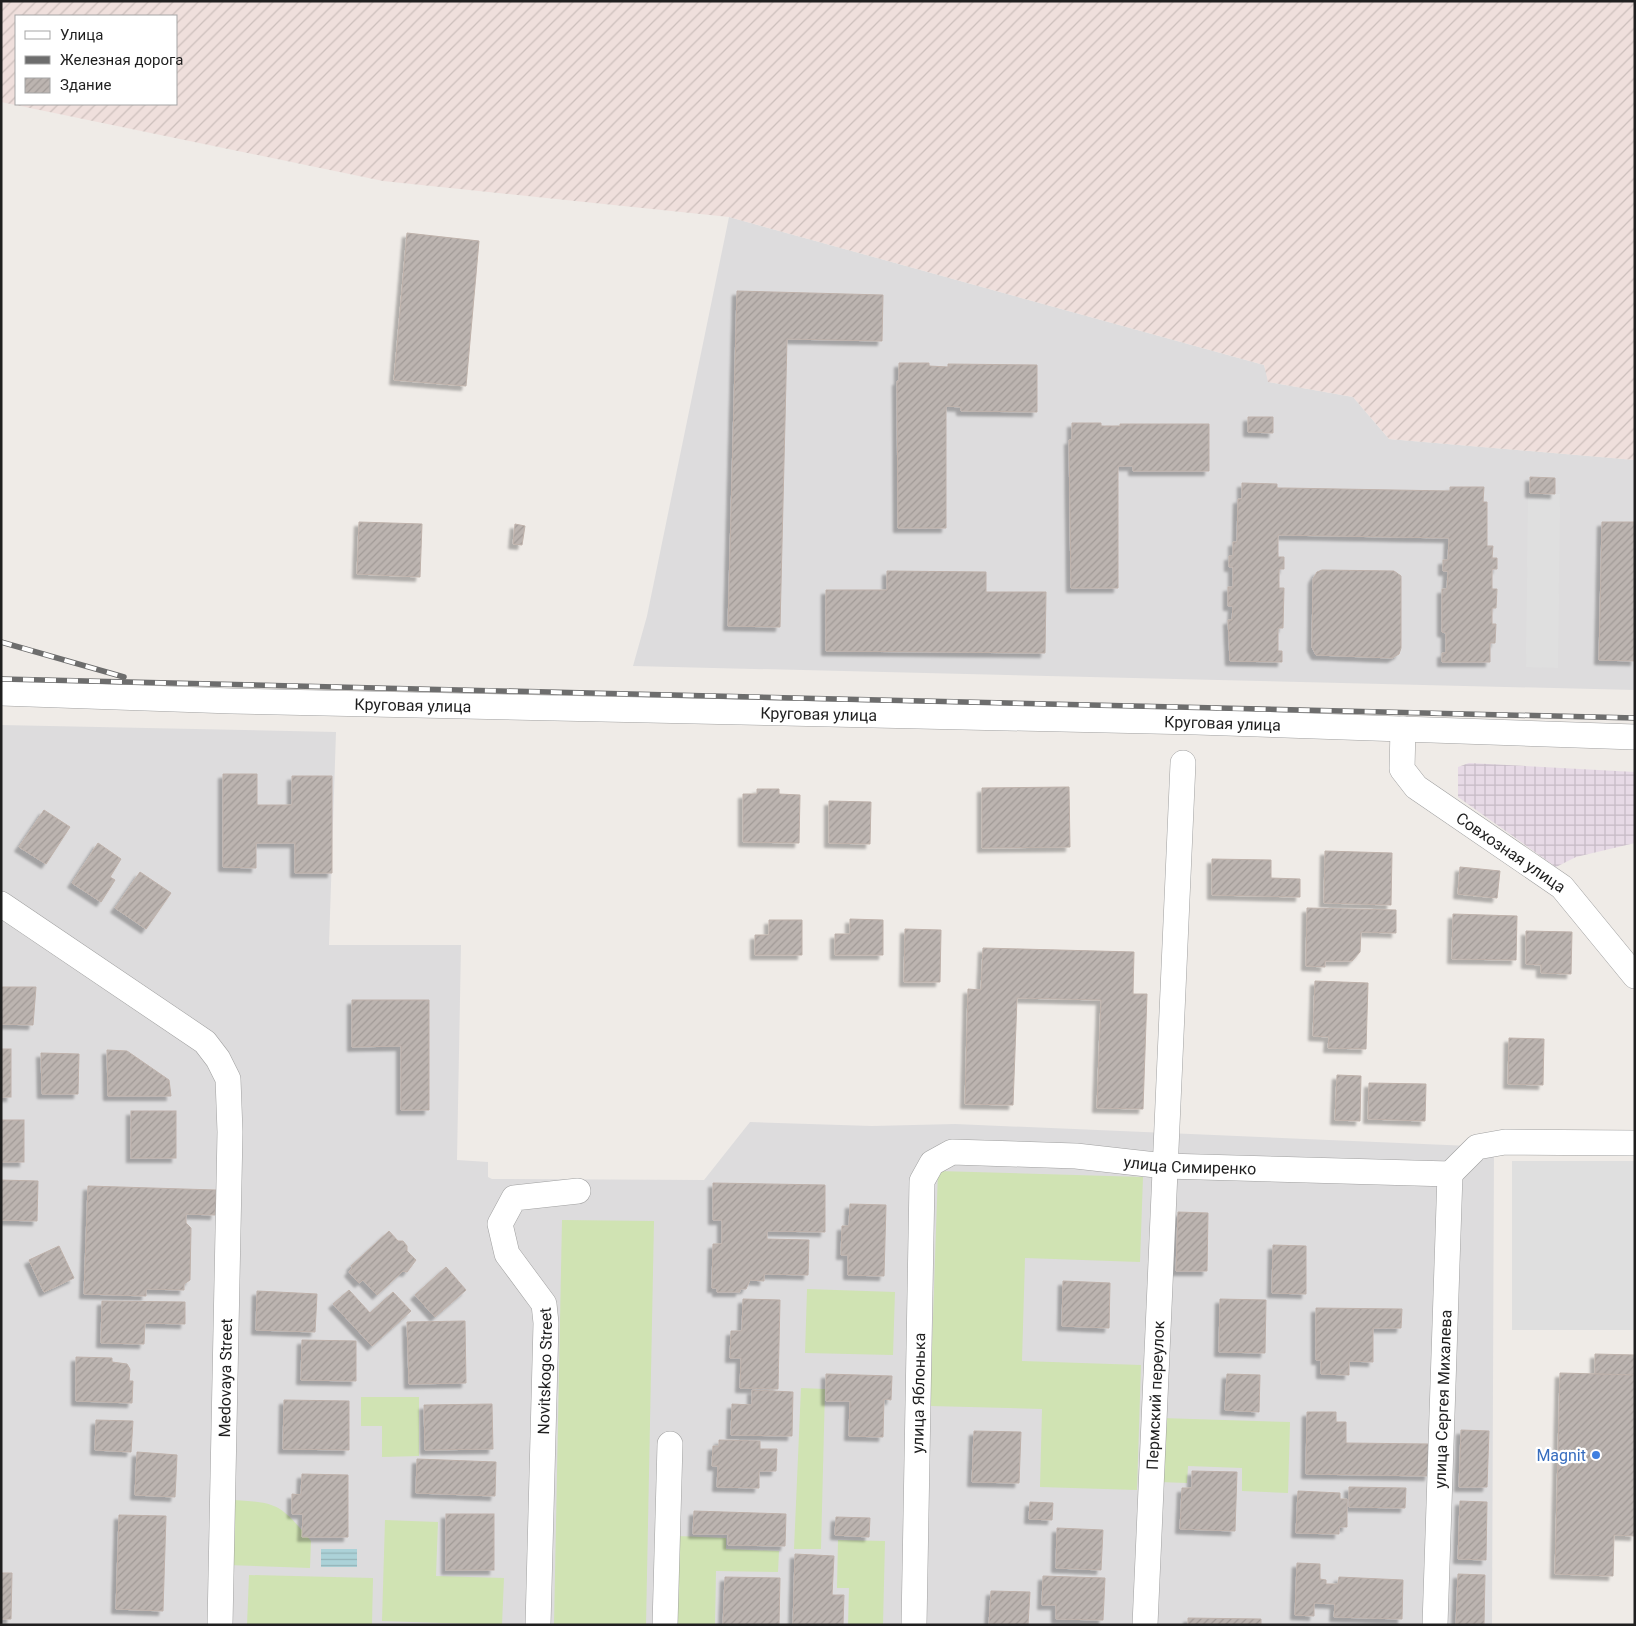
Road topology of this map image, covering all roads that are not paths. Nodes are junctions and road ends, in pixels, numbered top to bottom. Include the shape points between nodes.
1 (1, 693) edge
2 (1404, 729) junction
3 (1635, 738) edge
4 (1183, 763) dead end
5 (1, 904) edge
6 (1635, 976) edge
7 (1635, 1143) edge
8 (932, 1163) joint
9 (1165, 1166) junction
10 (1450, 1174) junction
11 (578, 1192) dead end
12 (670, 1444) dead end
13 (220, 1625) edge
14 (538, 1625) edge
15 (665, 1625) edge
16 (914, 1625) edge
17 (1145, 1625) edge
18 (1435, 1625) edge

1 - 2 street, Круговая улица
2 - 3 street, Круговая улица
2 - 6 street, Совхозная улица via 1402,769 1416,787 1562,887
4 - 9 street, Пермский переулок
5 - 13 street, Medovaya Street via 204,1042 228,1079 230,1132
7 - 10 street via 1505,1142 1477,1147
8 - 9 street, улица Симиренко via 952,1152 1076,1156
8 - 16 street, улица Яблонька via 922,1181
9 - 10 street, улица Симиренко
9 - 17 street, Пермский переулок
10 - 18 street, улица Сергея Михалева
11 - 14 street, Novitskogo Street via 514,1198 500,1224 507,1254 544,1304 546,1323
12 - 15 street

